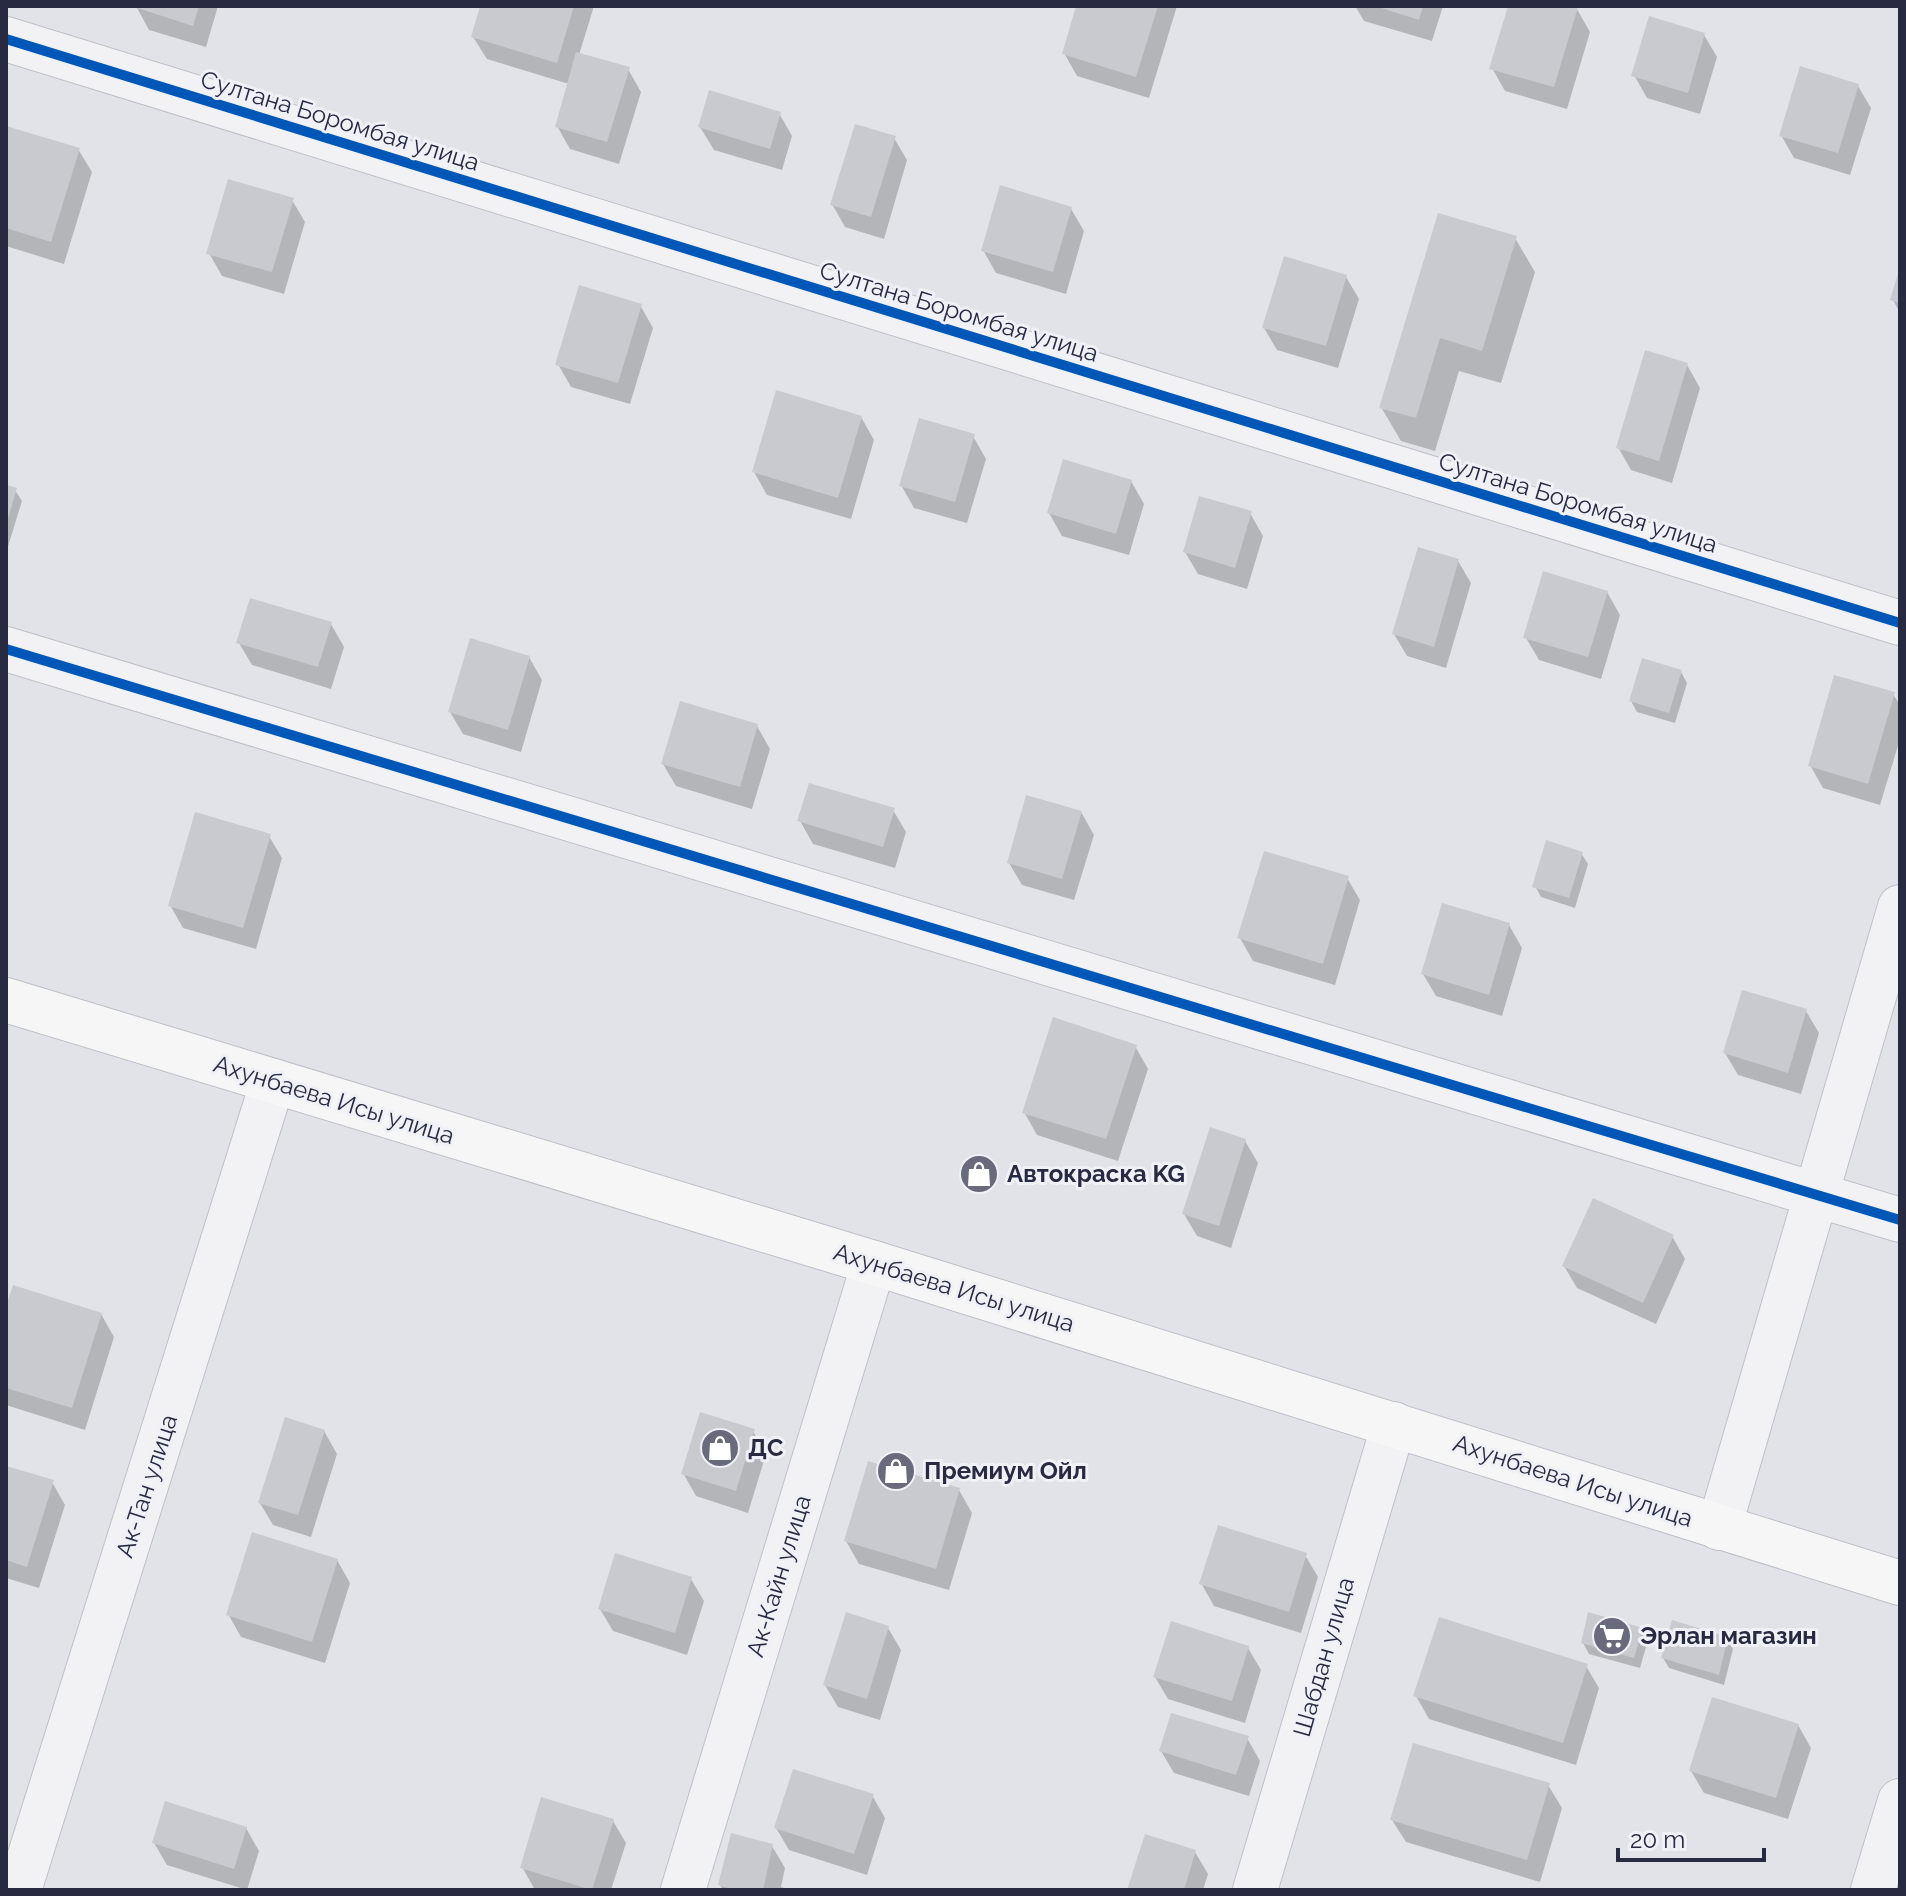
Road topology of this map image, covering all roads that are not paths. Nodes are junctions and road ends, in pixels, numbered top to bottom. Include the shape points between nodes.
1 (6, 39) edge
2 (1900, 623) edge
3 (6, 649) edge
4 (1900, 907) edge
5 (6, 1000) edge
6 (273, 1081) junction
7 (1815, 1195) junction
8 (1900, 1220) edge
9 (874, 1263) junction
10 (1394, 1424) junction
11 (1719, 1528) junction
12 (1900, 1583) edge
13 (1900, 1801) edge
14 (19, 1890) edge
15 (683, 1890) edge
16 (1255, 1890) edge
17 (1873, 1890) edge

1 - 2 street, Султана Боромбая улица
3 - 7 street
4 - 7 street
5 - 6 main road, Ахунбаева Исы улица
6 - 9 main road, Ахунбаева Исы улица
6 - 14 street, Ак-Тан улица
7 - 8 street
7 - 11 street
9 - 10 main road, Ахунбаева Исы улица
9 - 15 street, Ак-Кайн улица
10 - 11 main road, Ахунбаева Исы улица
10 - 16 street, Шабдан улица
11 - 12 main road, Ахунбаева Исы улица
13 - 17 street

